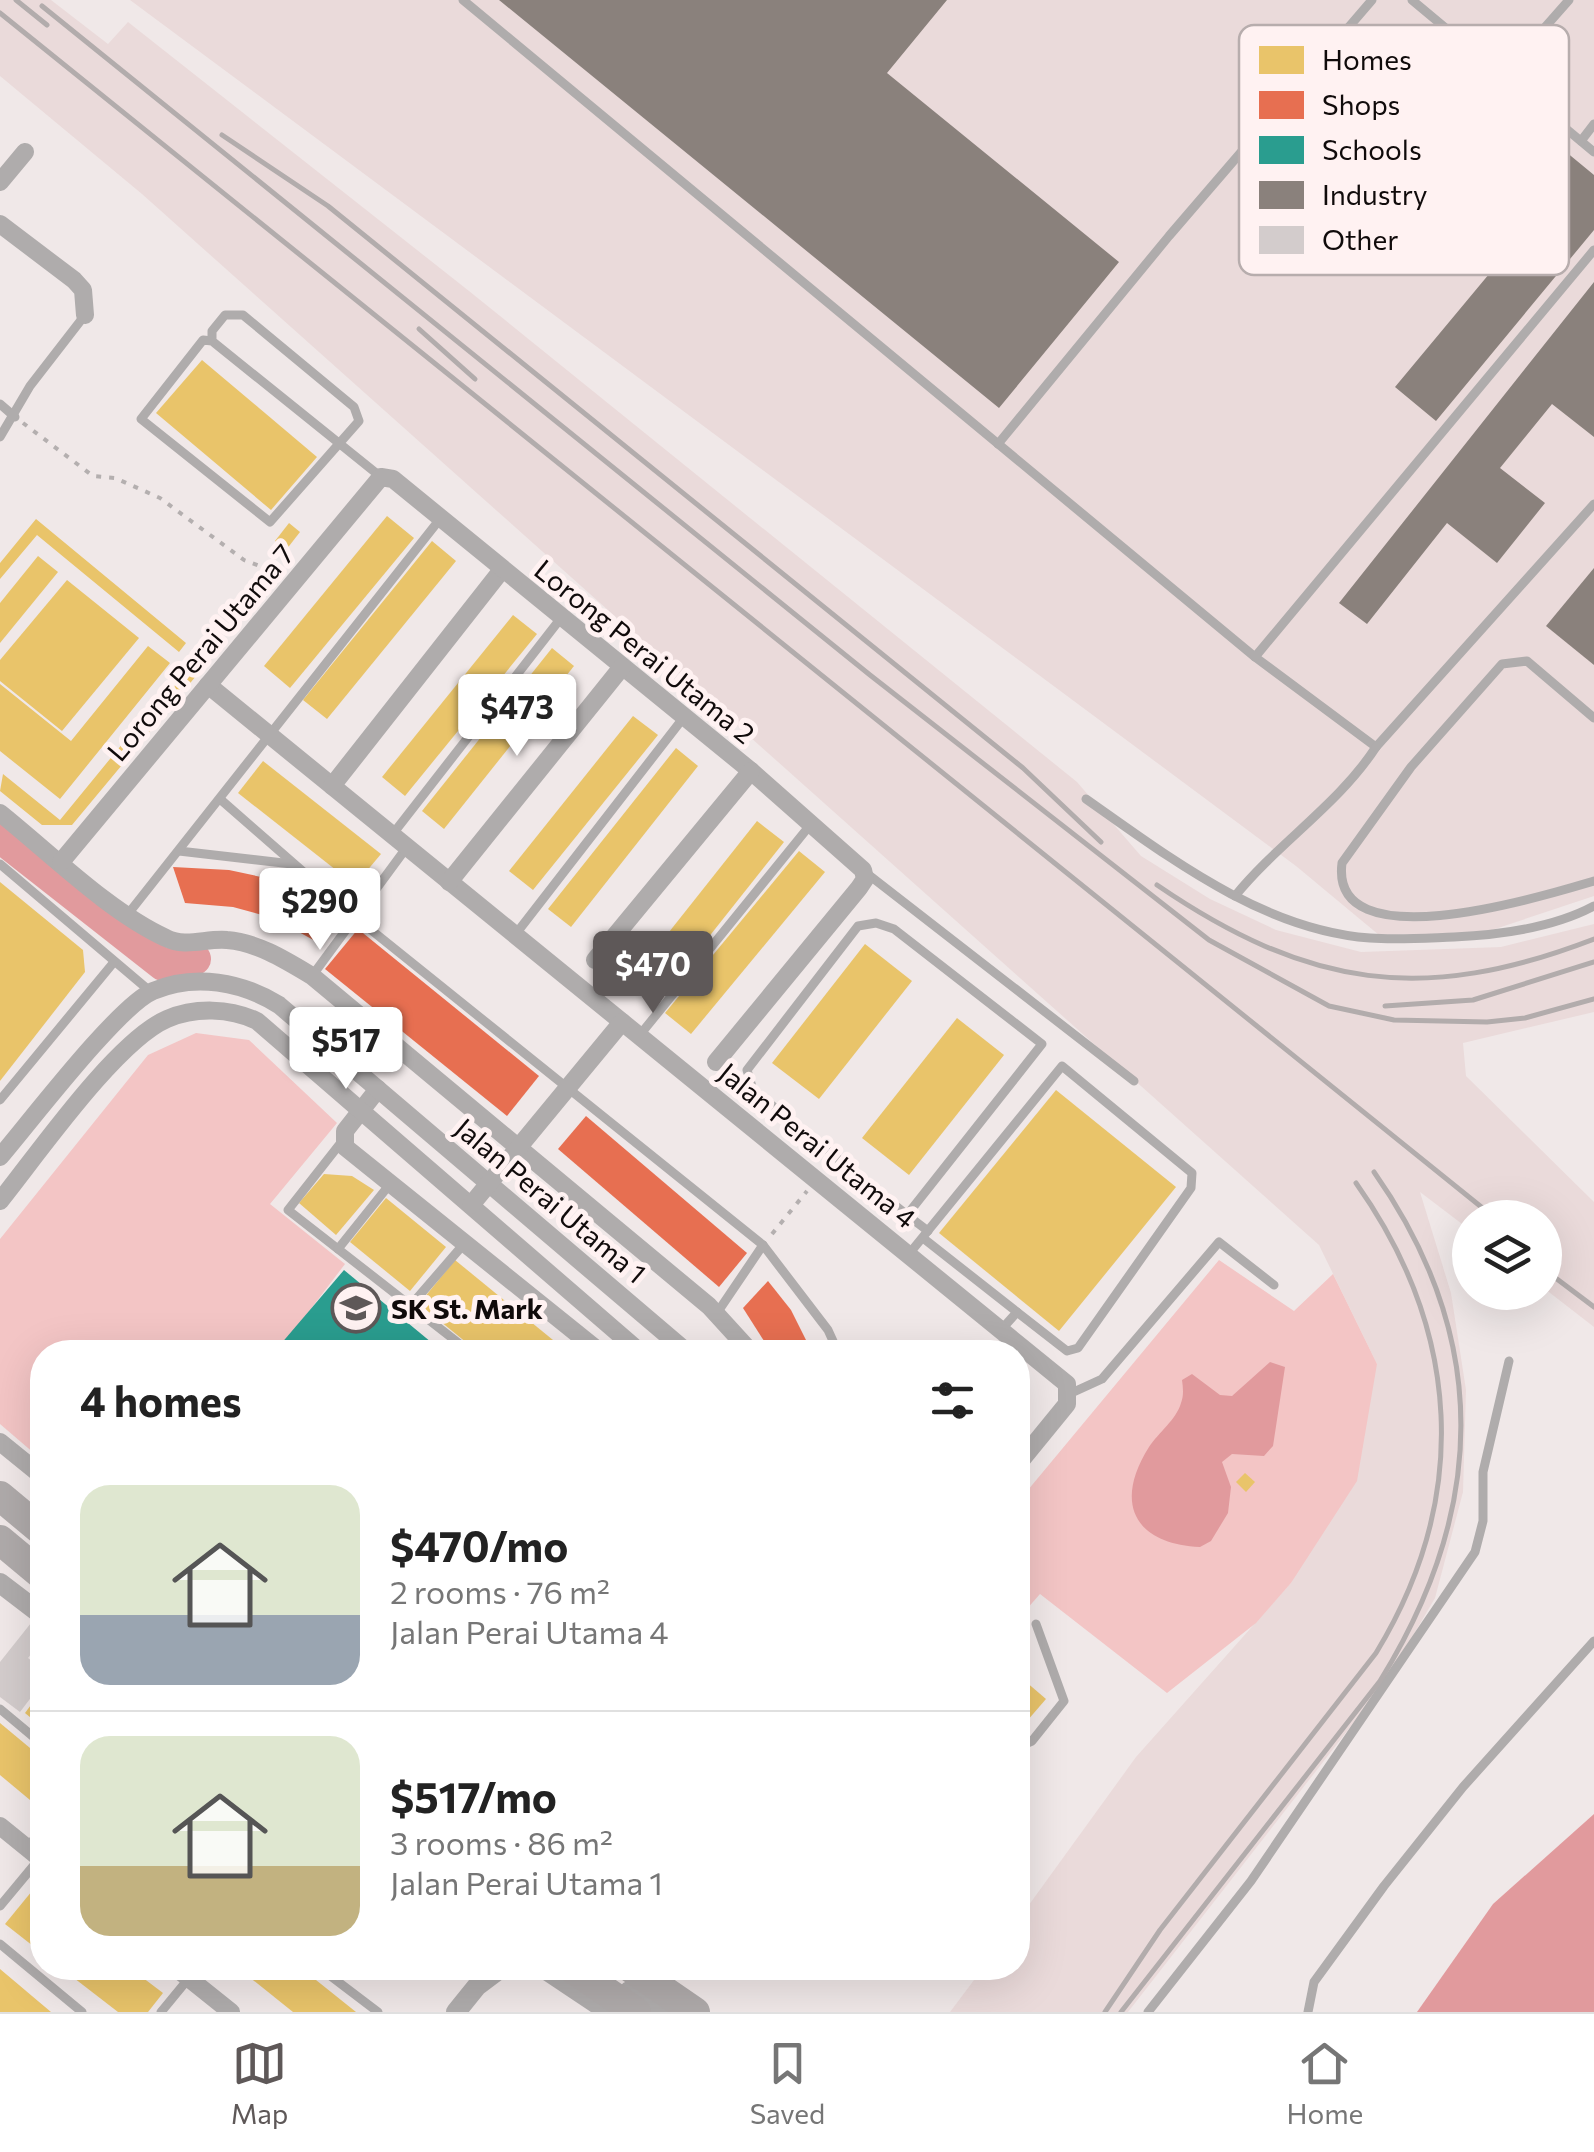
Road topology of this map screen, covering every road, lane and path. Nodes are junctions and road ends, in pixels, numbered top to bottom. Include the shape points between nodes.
1 (463, 0) edge
2 (1372, 0) edge
3 (1412, 0) edge
4 (1569, 0) edge
5 (1350, 25) edge
6 (1442, 25) edge
7 (1547, 25) edge
8 (1594, 124) edge
9 (1569, 131) edge
10 (1581, 141) junction
11 (26, 152) dead end
12 (1594, 152) edge
13 (1239, 155) edge
14 (0, 182) edge
15 (0, 224) edge
16 (1594, 250) edge
17 (84, 315) joint
18 (212, 341) junction
19 (0, 404) edge
20 (15, 417) junction
21 (0, 437) edge
22 (338, 442) junction
23 (998, 444) junction
24 (381, 478) junction
25 (1594, 504) edge
26 (440, 519) junction
27 (501, 571) junction
28 (298, 578) junction
29 (561, 618) junction
30 (1255, 657) junction
31 (622, 667) junction
32 (208, 685) junction
33 (684, 716) junction
34 (1594, 718) edge
35 (269, 735) junction
36 (1376, 747) junction
37 (751, 770) junction
38 (332, 786) junction
39 (220, 798) junction
40 (1086, 799) dead end
41 (0, 812) edge
42 (811, 824) junction
43 (399, 841) junction
44 (179, 851) junction
45 (61, 862) junction
46 (0, 864) edge
47 (295, 865) junction
48 (864, 874) junction
49 (450, 882) junction
50 (1594, 882) edge
51 (1235, 896) junction
52 (1594, 906) edge
53 (128, 914) junction
54 (355, 917) junction
55 (515, 935) junction
56 (595, 960) dead end
57 (114, 962) junction
58 (312, 976) junction
59 (151, 992) junction
60 (622, 1022) junction
61 (639, 1036) junction
62 (716, 1062) dead end
63 (1134, 1082) dead end
64 (568, 1086) junction
65 (378, 1089) junction
66 (0, 1100) edge
67 (359, 1110) junction
68 (343, 1140) junction
69 (520, 1147) junction
70 (0, 1157) edge
71 (816, 1180) junction
72 (390, 1184) junction
73 (490, 1184) junction
74 (0, 1202) edge
75 (472, 1206) junction
76 (907, 1214) junction
77 (926, 1235) junction
78 (464, 1245) junction
79 (763, 1245) junction
80 (338, 1249) junction
81 (909, 1254) junction
82 (1274, 1286) dead end
83 (412, 1304) junction
84 (1017, 1312) junction
85 (717, 1314) junction
86 (1001, 1330) junction
87 (456, 1340) edge
88 (582, 1340) edge
89 (626, 1340) edge
90 (674, 1340) edge
91 (740, 1340) edge
92 (833, 1340) edge
93 (1012, 1340) edge
94 (1030, 1356) edge
95 (1509, 1361) dead end
96 (1067, 1389) junction
97 (0, 1442) edge
98 (1030, 1449) edge
99 (30, 1466) edge
100 (0, 1496) edge
101 (30, 1522) edge
102 (0, 1540) edge
103 (30, 1565) edge
104 (0, 1583) edge
105 (30, 1606) edge
106 (1036, 1624) dead end
107 (1594, 1642) edge
108 (0, 1709) edge
109 (30, 1734) edge
110 (1030, 1742) edge
111 (0, 1826) edge
112 (30, 1850) edge
113 (30, 1864) edge
114 (0, 1906) edge
115 (0, 1944) edge
116 (30, 1969) edge
117 (43, 1980) edge
118 (178, 1980) edge
119 (191, 1980) edge
120 (336, 1980) edge
121 (477, 1980) edge
122 (561, 1980) edge
123 (589, 1980) edge
124 (612, 1980) edge
125 (648, 1980) edge
126 (82, 2012) edge
127 (161, 2012) edge
128 (231, 2012) edge
129 (378, 2012) edge
130 (456, 2012) edge
131 (609, 2012) edge
132 (636, 2012) edge
133 (660, 2012) edge
134 (695, 2012) edge
135 (1148, 2012) edge
136 (1308, 2012) edge

1 - 23 lane
2 - 5 lane
3 - 6 lane
4 - 7 lane
8 - 10 lane
9 - 10 lane
10 - 12 lane
11 - 14 street
13 - 23 lane
15 - 17 street via 74,280 83,290
16 - 30 lane
17 - 20 lane
18 - 22 lane
18 - 22 lane via 226,315 242,315 354,408 358,421
18 - 22 lane via 203,340 141,419 270,522
19 - 20 lane
20 - 21 lane
20 - 28 path via 93,476 160,498 244,560
22 - 24 lane
23 - 30 lane
24 - 26 street, Lorong Perai Utama 2 via 392,479
24 - 28 street, Lorong Perai Utama 7
25 - 36 lane
26 - 27 street, Lorong Perai Utama 2
26 - 35 lane
27 - 29 street, Lorong Perai Utama 2
27 - 38 street
28 - 32 street, Lorong Perai Utama 7
29 - 31 street, Lorong Perai Utama 2
29 - 43 lane
30 - 36 lane
31 - 33 street, Lorong Perai Utama 2
31 - 49 street
32 - 35 street, Jalan Perai Utama 4
32 - 45 street, Lorong Perai Utama 7
33 - 37 street, Lorong Perai Utama 2
33 - 55 lane
34 - 50 lane via 1528,661 1502,664 1410,768 1341,872 1352,899 1365,908 1410,918 1475,912
35 - 38 street, Jalan Perai Utama 4
35 - 39 lane
36 - 51 lane
37 - 42 street, Lorong Perai Utama 2
37 - 56 street
38 - 43 street, Jalan Perai Utama 4
39 - 44 lane
39 - 47 lane
40 - 51 lane
41 - 45 street, Jalan Perai Utama 1
42 - 48 street, Lorong Perai Utama 2
42 - 61 lane
43 - 49 street, Jalan Perai Utama 4
43 - 54 lane
44 - 47 lane
44 - 53 lane
45 - 53 street, Jalan Perai Utama 1
46 - 57 lane
47 - 54 lane
48 - 62 street
48 - 63 lane
49 - 55 street, Jalan Perai Utama 4
51 - 52 lane via 1367,938 1494,935
53 - 58 street, Jalan Perai Utama 1 via 166,938 228,940 262,949
54 - 58 lane
54 - 64 lane
55 - 60 street, Jalan Perai Utama 4
57 - 59 lane
57 - 66 lane
58 - 69 street, Jalan Perai Utama 1
59 - 65 street, Jalan Perai Utama 1 via 222,982 257,992
59 - 70 street via 133,1003
60 - 61 street, Jalan Perai Utama 4
60 - 64 street
61 - 71 street, Jalan Perai Utama 4
64 - 69 street
64 - 79 lane
65 - 67 street
65 - 73 street, Jalan Perai Utama 1
67 - 68 street
67 - 74 street, Jalan Perai Utama 1 via 257,1021 238,1012 179,1014 150,1028 82,1097
67 - 75 street, Jalan Perai Utama 1
68 - 72 street
68 - 80 lane via 288,1210
69 - 73 street
69 - 85 street, Jalan Perai Utama 1
71 - 79 path
71 - 81 street, Jalan Perai Utama 4
72 - 78 street
72 - 80 lane
73 - 75 street
73 - 90 street, Jalan Perai Utama 1
75 - 89 street, Jalan Perai Utama 1
76 - 76 lane via 1042,1044 894,929 876,923 858,926 747,1070 747,1082
76 - 77 lane
77 - 81 lane
77 - 84 lane
77 - 84 lane via 1062,1066 1192,1173 1185,1202 1078,1348 1067,1351
78 - 83 lane
78 - 88 street
79 - 85 lane
79 - 92 lane
80 - 83 lane
81 - 86 street, Jalan Perai Utama 4
82 - 96 lane via 1219,1242 1102,1379
83 - 87 lane
84 - 86 lane
85 - 91 street, Jalan Perai Utama 1
86 - 93 street, Jalan Perai Utama 4
94 - 96 street, Jalan Perai Utama 4
95 - 135 lane via 1486,1455 1475,1552 1251,1881
96 - 98 street via 1066,1404
97 - 99 street
100 - 101 highway
102 - 103 highway
104 - 105 street
106 - 110 lane via 1064,1701
107 - 136 lane via 1384,1886 1314,1982
108 - 109 lane
111 - 112 street
113 - 114 lane
115 - 116 lane
117 - 126 lane
118 - 127 lane
119 - 128 street
120 - 129 lane
121 - 130 street
122 - 131 street
123 - 132 highway
124 - 133 street
125 - 134 highway

